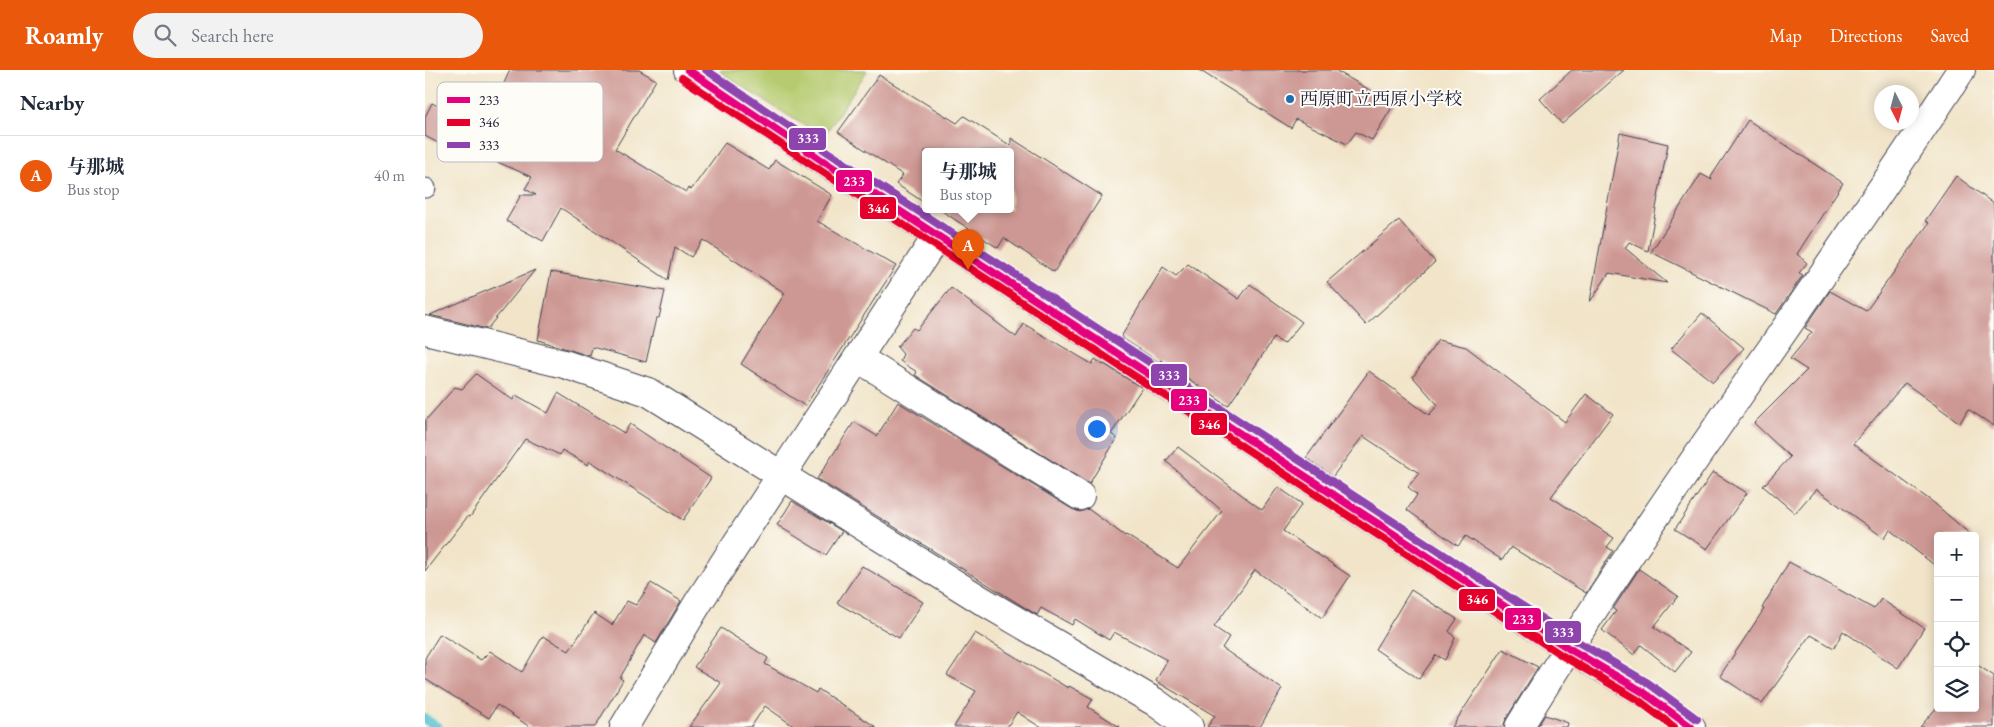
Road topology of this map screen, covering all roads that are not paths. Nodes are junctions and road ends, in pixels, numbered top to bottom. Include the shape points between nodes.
1 (688, 70) edge
2 (1961, 70) edge
3 (937, 236) junction
4 (425, 330) edge
5 (859, 358) junction
6 (781, 475) junction
7 (1080, 496) dead end
8 (1568, 648) junction
9 (624, 727) edge
10 (1189, 727) edge
11 (1519, 727) edge
12 (1691, 727) edge

1 - 3 street
2 - 8 street via 1894,173
3 - 5 street
3 - 8 street
4 - 6 street via 564,364 648,392
5 - 6 street
5 - 7 street
6 - 9 street via 698,603
6 - 10 street via 981,600 1155,702
8 - 11 street
8 - 12 street via 1643,692

